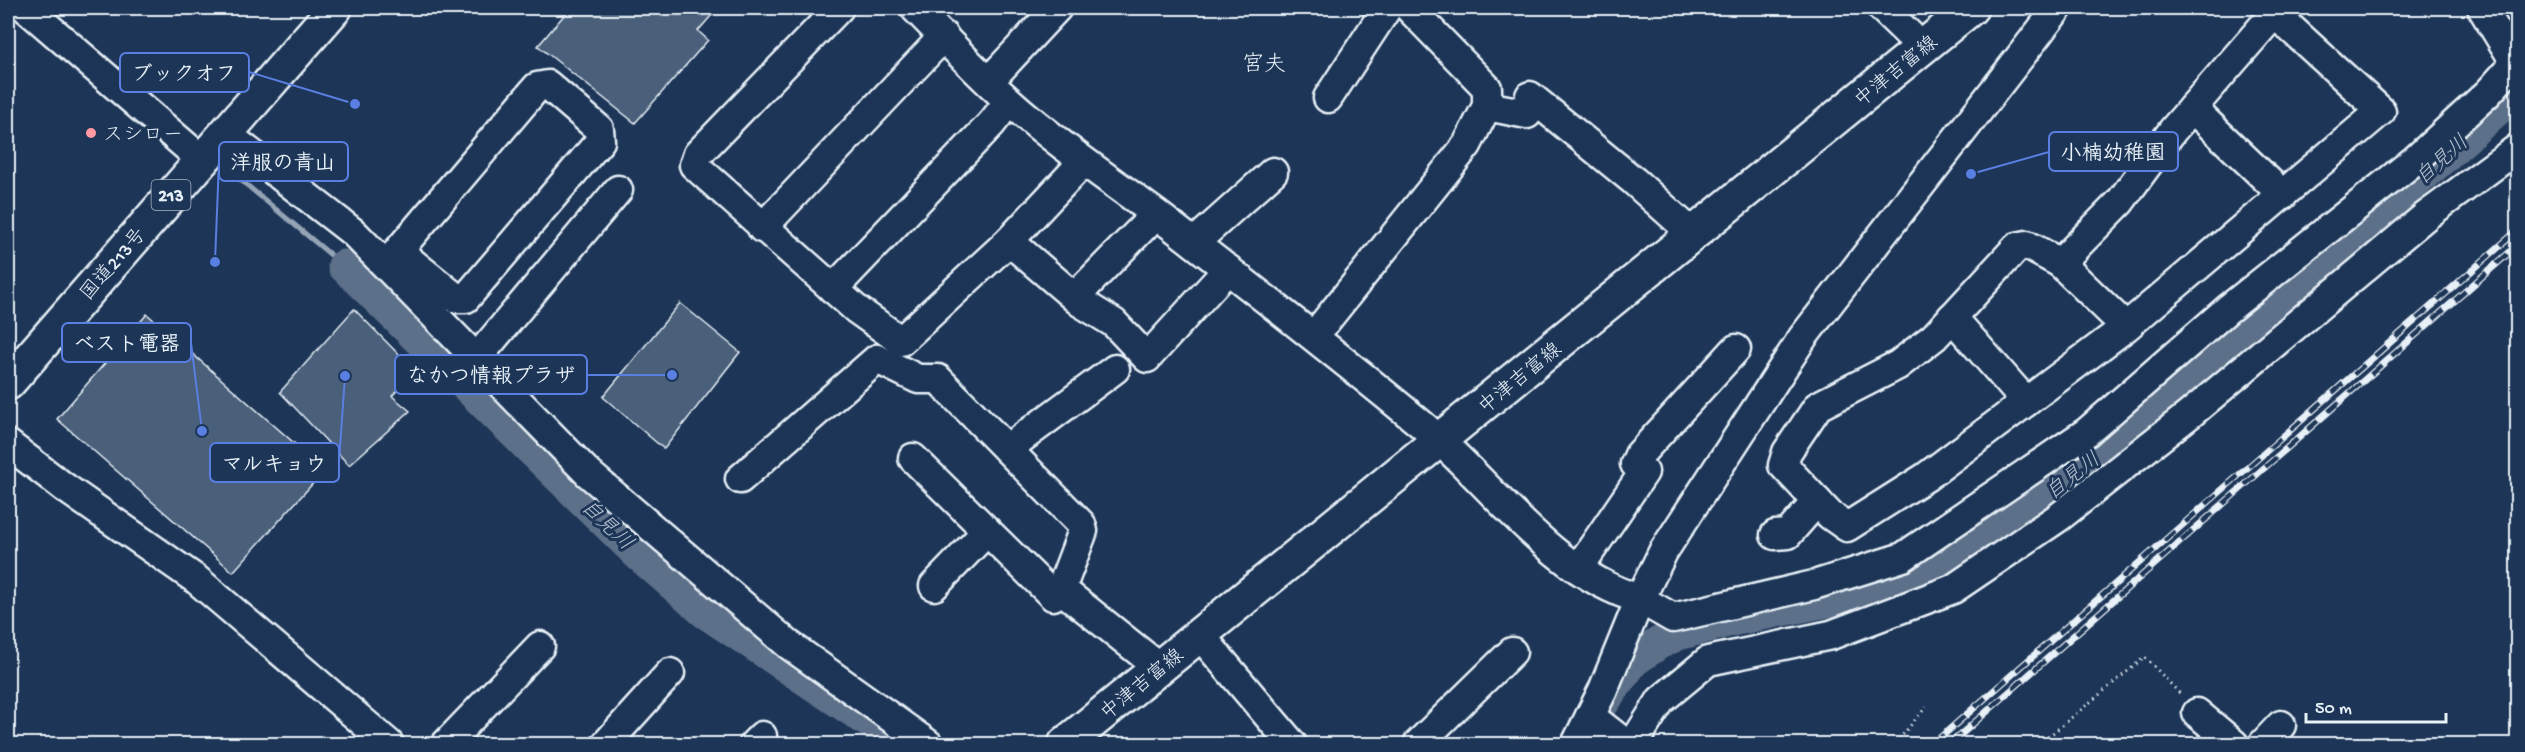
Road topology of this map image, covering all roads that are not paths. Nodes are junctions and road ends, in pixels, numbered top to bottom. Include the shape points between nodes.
1 (26, 8) edge
2 (335, 8) edge
3 (839, 8) edge
4 (915, 8) edge
5 (1057, 8) edge
6 (1387, 8) edge
7 (1409, 8) edge
8 (1882, 8) edge
9 (1971, 8) edge
10 (2058, 8) edge
11 (2482, 8) edge
12 (2276, 10) edge
13 (944, 36) junction
14 (1922, 47) junction
15 (2516, 65) edge
16 (989, 81) junction
17 (1328, 98) dead end
18 (1009, 100) junction
19 (1487, 106) junction
20 (2192, 108) junction
21 (225, 133) junction
22 (2517, 148) edge
23 (202, 160) junction
24 (1083, 162) junction
25 (1273, 172) dead end
26 (618, 190) dead end
27 (2283, 195) junction
28 (1156, 214) junction
29 (762, 228) junction
30 (1693, 234) junction
31 (1009, 241) junction
32 (1194, 243) junction
33 (393, 258) junction
34 (2060, 263) junction
35 (1228, 269) junction
36 (832, 289) junction
37 (1075, 297) junction
38 (1952, 317) junction
39 (2126, 327) junction
40 (1314, 336) junction
41 (1736, 349) dead end
42 (477, 358) junction
43 (1115, 369) dead end
44 (8, 382) edge
45 (2026, 402) junction
46 (1441, 441) junction
47 (8, 444) edge
48 (1006, 448) junction
49 (914, 458) dead end
50 (740, 479) dead end
51 (1817, 501) junction
52 (987, 531) junction
53 (1775, 535) dead end
54 (1578, 569) junction
55 (934, 586) dead end
56 (1061, 589) junction
57 (1640, 599) junction
58 (1200, 635) junction
59 (540, 646) dead end
60 (1512, 652) dead end
61 (1160, 668) junction
62 (670, 673) dead end
63 (2197, 713) road end
64 (1590, 716) junction
65 (389, 744) edge
66 (446, 744) edge
67 (606, 744) edge
68 (928, 744) edge
69 (1065, 744) edge
70 (1292, 744) edge
71 (1418, 744) edge
72 (1576, 744) edge
73 (1626, 744) edge
74 (1633, 744) edge
75 (2234, 744) edge

1 - 23 street
2 - 21 main road, 国道213号 / 213
3 - 29 street via 698,154 694,165
4 - 13 street
5 - 16 street
6 - 17 street
7 - 19 street via 1487,88
8 - 14 street
9 - 14 main road, 中津吉富線
10 - 57 street via 1803,337 1663,552
11 - 15 street
12 - 20 street
12 - 27 street via 2381,111
13 - 16 street
13 - 29 street
14 - 30 main road, 中津吉富線
15 - 57 street via 2415,160 2228,309 2087,432 1903,557 1814,585 1673,618
16 - 18 street
18 - 24 street
18 - 36 street via 992,123
19 - 30 street via 1527,114 1530,96
19 - 40 street via 1467,145
20 - 27 street
20 - 34 street via 2120,202
21 - 23 main road, 国道213号 / 213
21 - 33 street
22 - 74 street via 2427,215 2190,414 2059,517 1953,590 1831,635 1708,661 1661,700
23 - 44 main road, 国道213号 / 213
24 - 28 street
24 - 31 street
25 - 32 street
26 - 42 street
27 - 39 street
28 - 32 street
28 - 37 street
29 - 36 street
30 - 46 main road, 中津吉富線
31 - 36 street via 901,342
31 - 37 street
32 - 35 street
33 - 33 street via 537,87 548,85 599,129 600,141 466,298 456,298
33 - 42 street
34 - 38 street via 2026,245 2017,247
34 - 39 street
35 - 37 street via 1147,358 1114,323
35 - 40 street
38 - 45 street
38 - 51 street via 1898,365 1818,406 1787,452 1783,465
39 - 45 street
40 - 46 street
41 - 54 street via 1639,455 1635,464 1644,472
42 - 68 street via 588,473 788,644
43 - 48 street
45 - 51 street via 1926,477 1846,527
46 - 54 street
46 - 58 main road, 中津吉富線
47 - 65 street via 197,580
48 - 50 street via 938,379 918,379 877,359
48 - 56 street via 1081,524 1083,531
49 - 52 street
51 - 53 street via 1788,534
52 - 55 street
52 - 56 street via 1053,596
54 - 57 street via 1619,593
56 - 61 street
57 - 64 street
58 - 61 main road, 中津吉富線
58 - 70 street
59 - 66 street
60 - 71 street
61 - 69 main road, 中津吉富線
62 - 67 street
63 - 75 street
64 - 72 street
64 - 73 street

